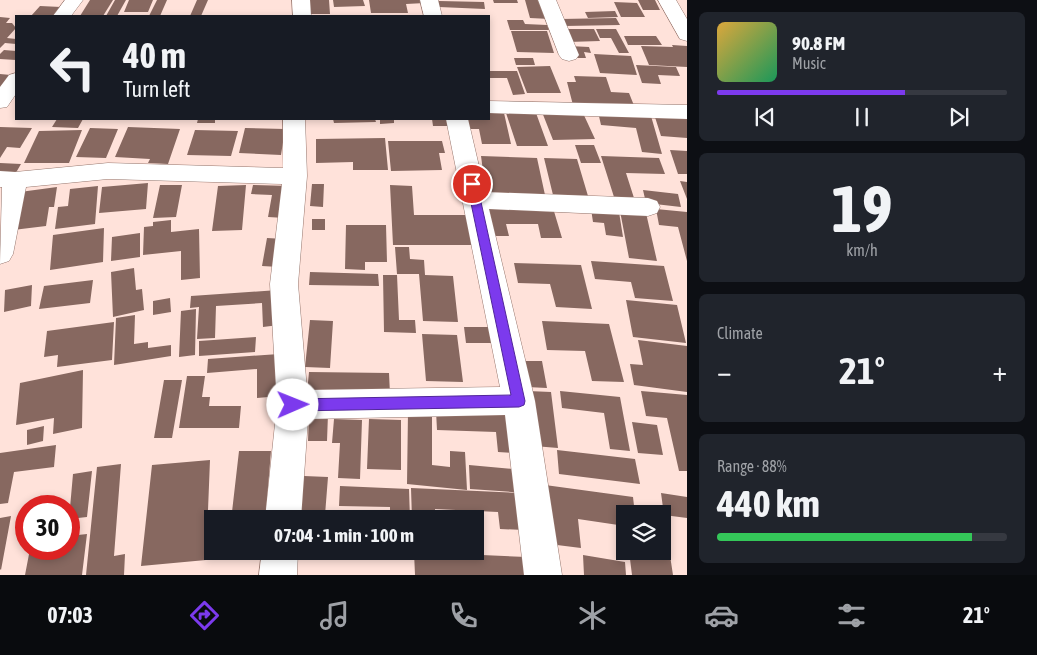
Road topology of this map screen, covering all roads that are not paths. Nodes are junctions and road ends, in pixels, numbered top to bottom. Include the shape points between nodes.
1 (74, 0) edge
2 (301, 0) edge
3 (429, 0) edge
4 (547, 0) edge
5 (668, 0) edge
6 (63, 15) edge
7 (302, 15) edge
8 (433, 15) edge
9 (687, 35) edge
10 (569, 55) dead end
11 (15, 80) edge
12 (0, 102) edge
13 (490, 108) edge
14 (687, 112) edge
15 (294, 120) edge
16 (457, 120) edge
17 (295, 176) junction
18 (7, 180) edge
19 (476, 200) junction
20 (648, 207) dead end
21 (0, 254) edge
22 (519, 401) junction
23 (293, 405) junction
24 (284, 510) edge
25 (279, 560) edge
26 (278, 575) edge
27 (543, 575) edge

1 - 6 street
2 - 7 street
3 - 8 street
4 - 10 street
5 - 9 street
11 - 12 street
13 - 14 street
15 - 17 street
16 - 19 street
17 - 18 street via 108,171
17 - 23 street via 284,284
18 - 21 street
19 - 20 street
19 - 22 street
22 - 23 street
22 - 27 street
23 - 24 street
25 - 26 street

